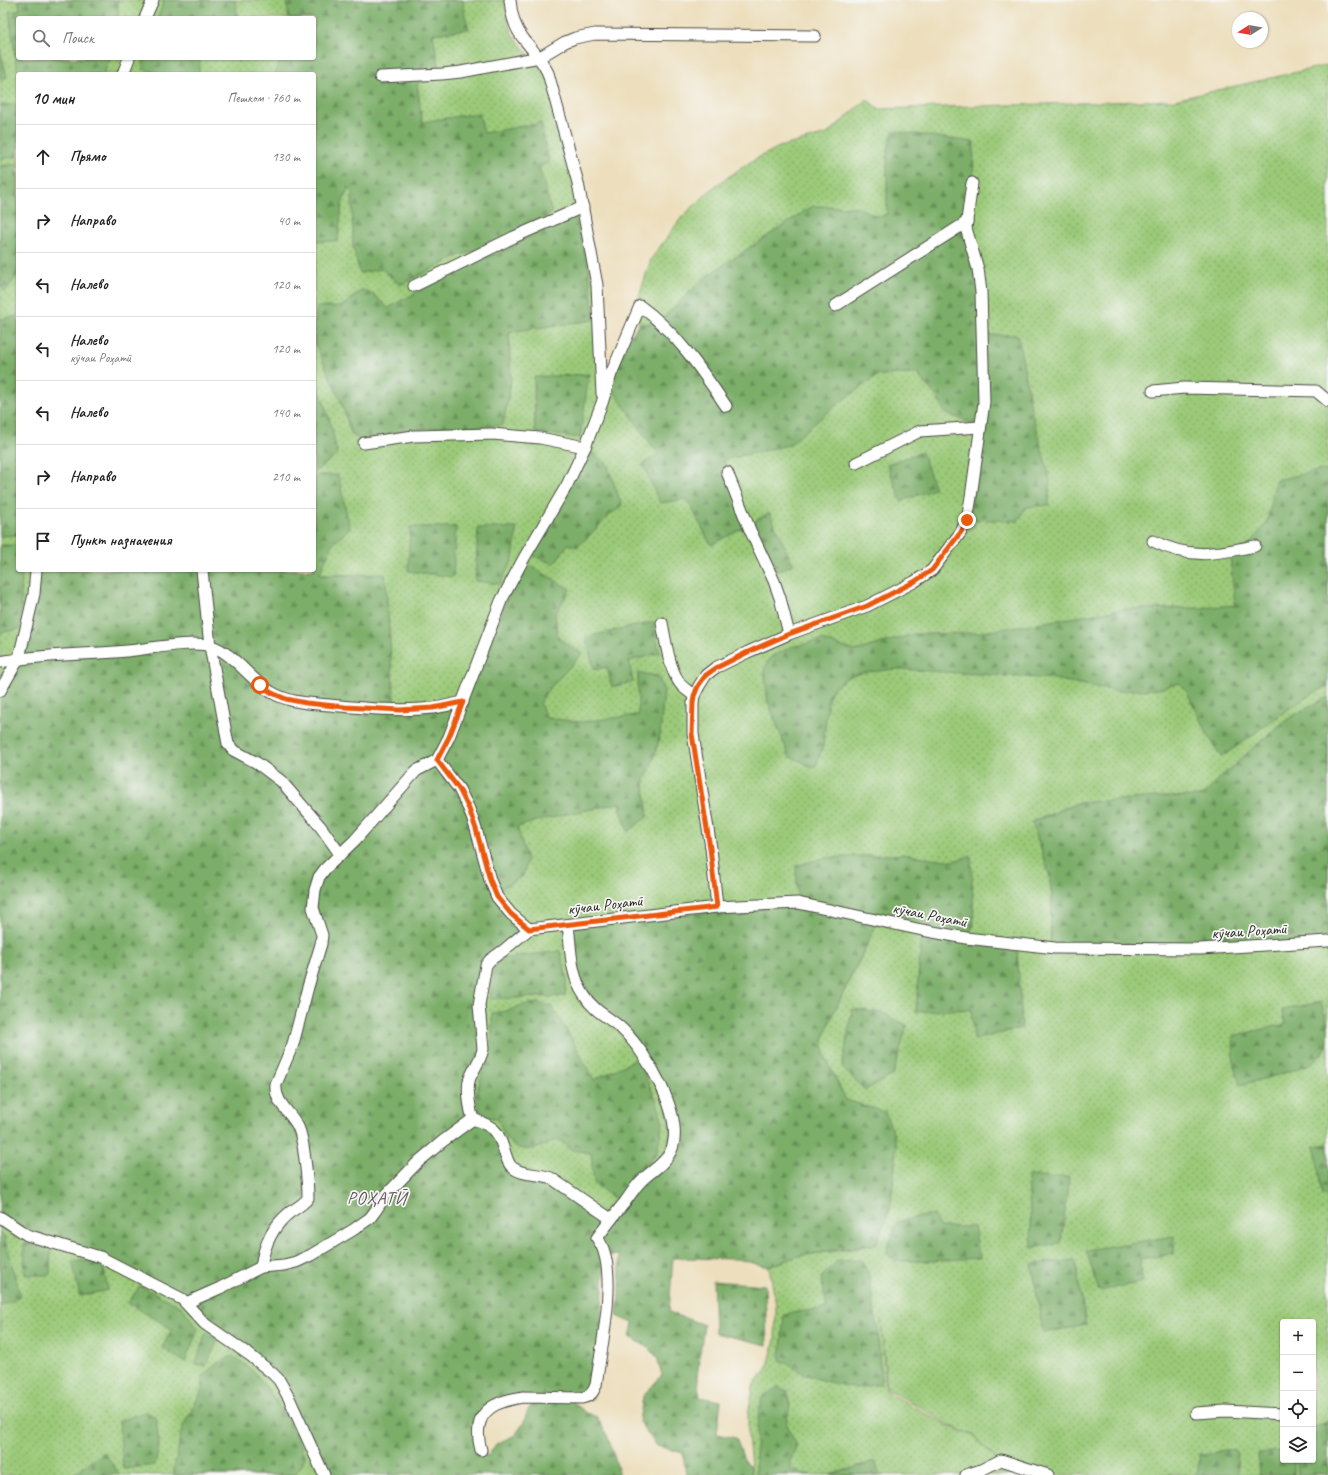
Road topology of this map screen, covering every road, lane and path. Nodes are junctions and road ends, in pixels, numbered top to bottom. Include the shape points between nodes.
1 (152, 0) edge
2 (510, 0) edge
3 (146, 16) edge
4 (815, 36) dead end
5 (540, 57) junction
6 (128, 60) edge
7 (124, 72) edge
8 (380, 77) dead end
9 (972, 183) dead end
10 (583, 207) junction
11 (967, 222) junction
12 (414, 286) dead end
13 (835, 306) dead end
14 (1152, 391) dead end
15 (1328, 401) edge
16 (602, 403) junction
17 (726, 406) dead end
18 (980, 427) junction
19 (364, 443) dead end
20 (585, 447) junction
21 (856, 463) dead end
22 (727, 472) dead end
23 (1153, 540) dead end
24 (1256, 546) dead end
25 (36, 572) edge
26 (202, 572) edge
27 (662, 624) dead end
28 (789, 634) junction
29 (210, 646) junction
30 (19, 658) junction
31 (0, 662) edge
32 (0, 691) edge
33 (694, 696) junction
34 (463, 702) junction
35 (437, 760) junction
36 (340, 854) junction
37 (717, 907) junction
38 (568, 925) junction
39 (529, 929) junction
40 (1328, 941) edge
41 (473, 1119) junction
42 (0, 1216) edge
43 (611, 1219) junction
44 (261, 1267) junction
45 (186, 1303) junction
46 (1196, 1413) dead end
47 (1280, 1414) edge
48 (481, 1450) dead end
49 (324, 1475) edge
50 (966, 1475) edge
51 (1048, 1475) edge

1 - 3 street
2 - 5 street via 511,11 522,37
4 - 5 street via 595,34 565,42
5 - 8 street via 461,72
5 - 10 street via 548,73
6 - 7 street
9 - 11 street
10 - 12 street via 514,237
10 - 16 street via 597,285
11 - 13 street
11 - 18 street via 981,292 984,402
14 - 15 street via 1184,388 1316,391
16 - 17 street via 613,368 640,306 669,331 701,369
16 - 20 street
18 - 21 street via 920,431
18 - 28 street via 967,520 932,570 867,606
19 - 20 street via 414,436 492,434 540,438
20 - 34 street via 567,485 501,601
22 - 28 street via 774,581
23 - 24 street via 1168,548 1187,553 1214,553
25 - 30 street via 34,594
26 - 29 street
27 - 33 street via 676,675 682,686
28 - 33 street via 716,668 706,675
29 - 30 street via 186,644
29 - 34 street via 220,650 260,685 286,699 306,703 400,710 433,708
29 - 36 street via 228,744 281,781 320,826
30 - 31 street
30 - 32 street
33 - 37 street via 692,734
34 - 35 street
35 - 36 street via 416,771
35 - 39 street via 459,789 469,809 497,897 511,914
36 - 44 street via 325,869 315,890 313,908 322,935 321,944 293,1044 276,1084 278,1098 298,1127 308,1198 288,1215 268,1238
37 - 38 street, кӯчаи Роҳатӣ
37 - 40 street, кӯчаи Роҳатӣ via 798,903 966,938 1055,948 1200,949
38 - 39 street, кӯчаи Роҳатӣ
38 - 43 street via 572,964 578,986 595,1010 622,1029 638,1047 662,1085 669,1102 674,1130 674,1141 666,1159 641,1181
39 - 41 street via 486,965 479,1005 482,1056 469,1083
41 - 43 street via 493,1128 513,1168 523,1173 551,1178
41 - 44 street via 418,1162 385,1196 370,1218 296,1262
42 - 45 street via 30,1236 100,1257
43 - 48 street via 597,1238 608,1268 609,1287 593,1392 582,1398 518,1398 492,1407 483,1414 479,1423
44 - 45 street
45 - 49 street via 205,1324 251,1356 279,1380 290,1398
46 - 47 street via 1225,1411
50 - 51 street via 1001,1460

